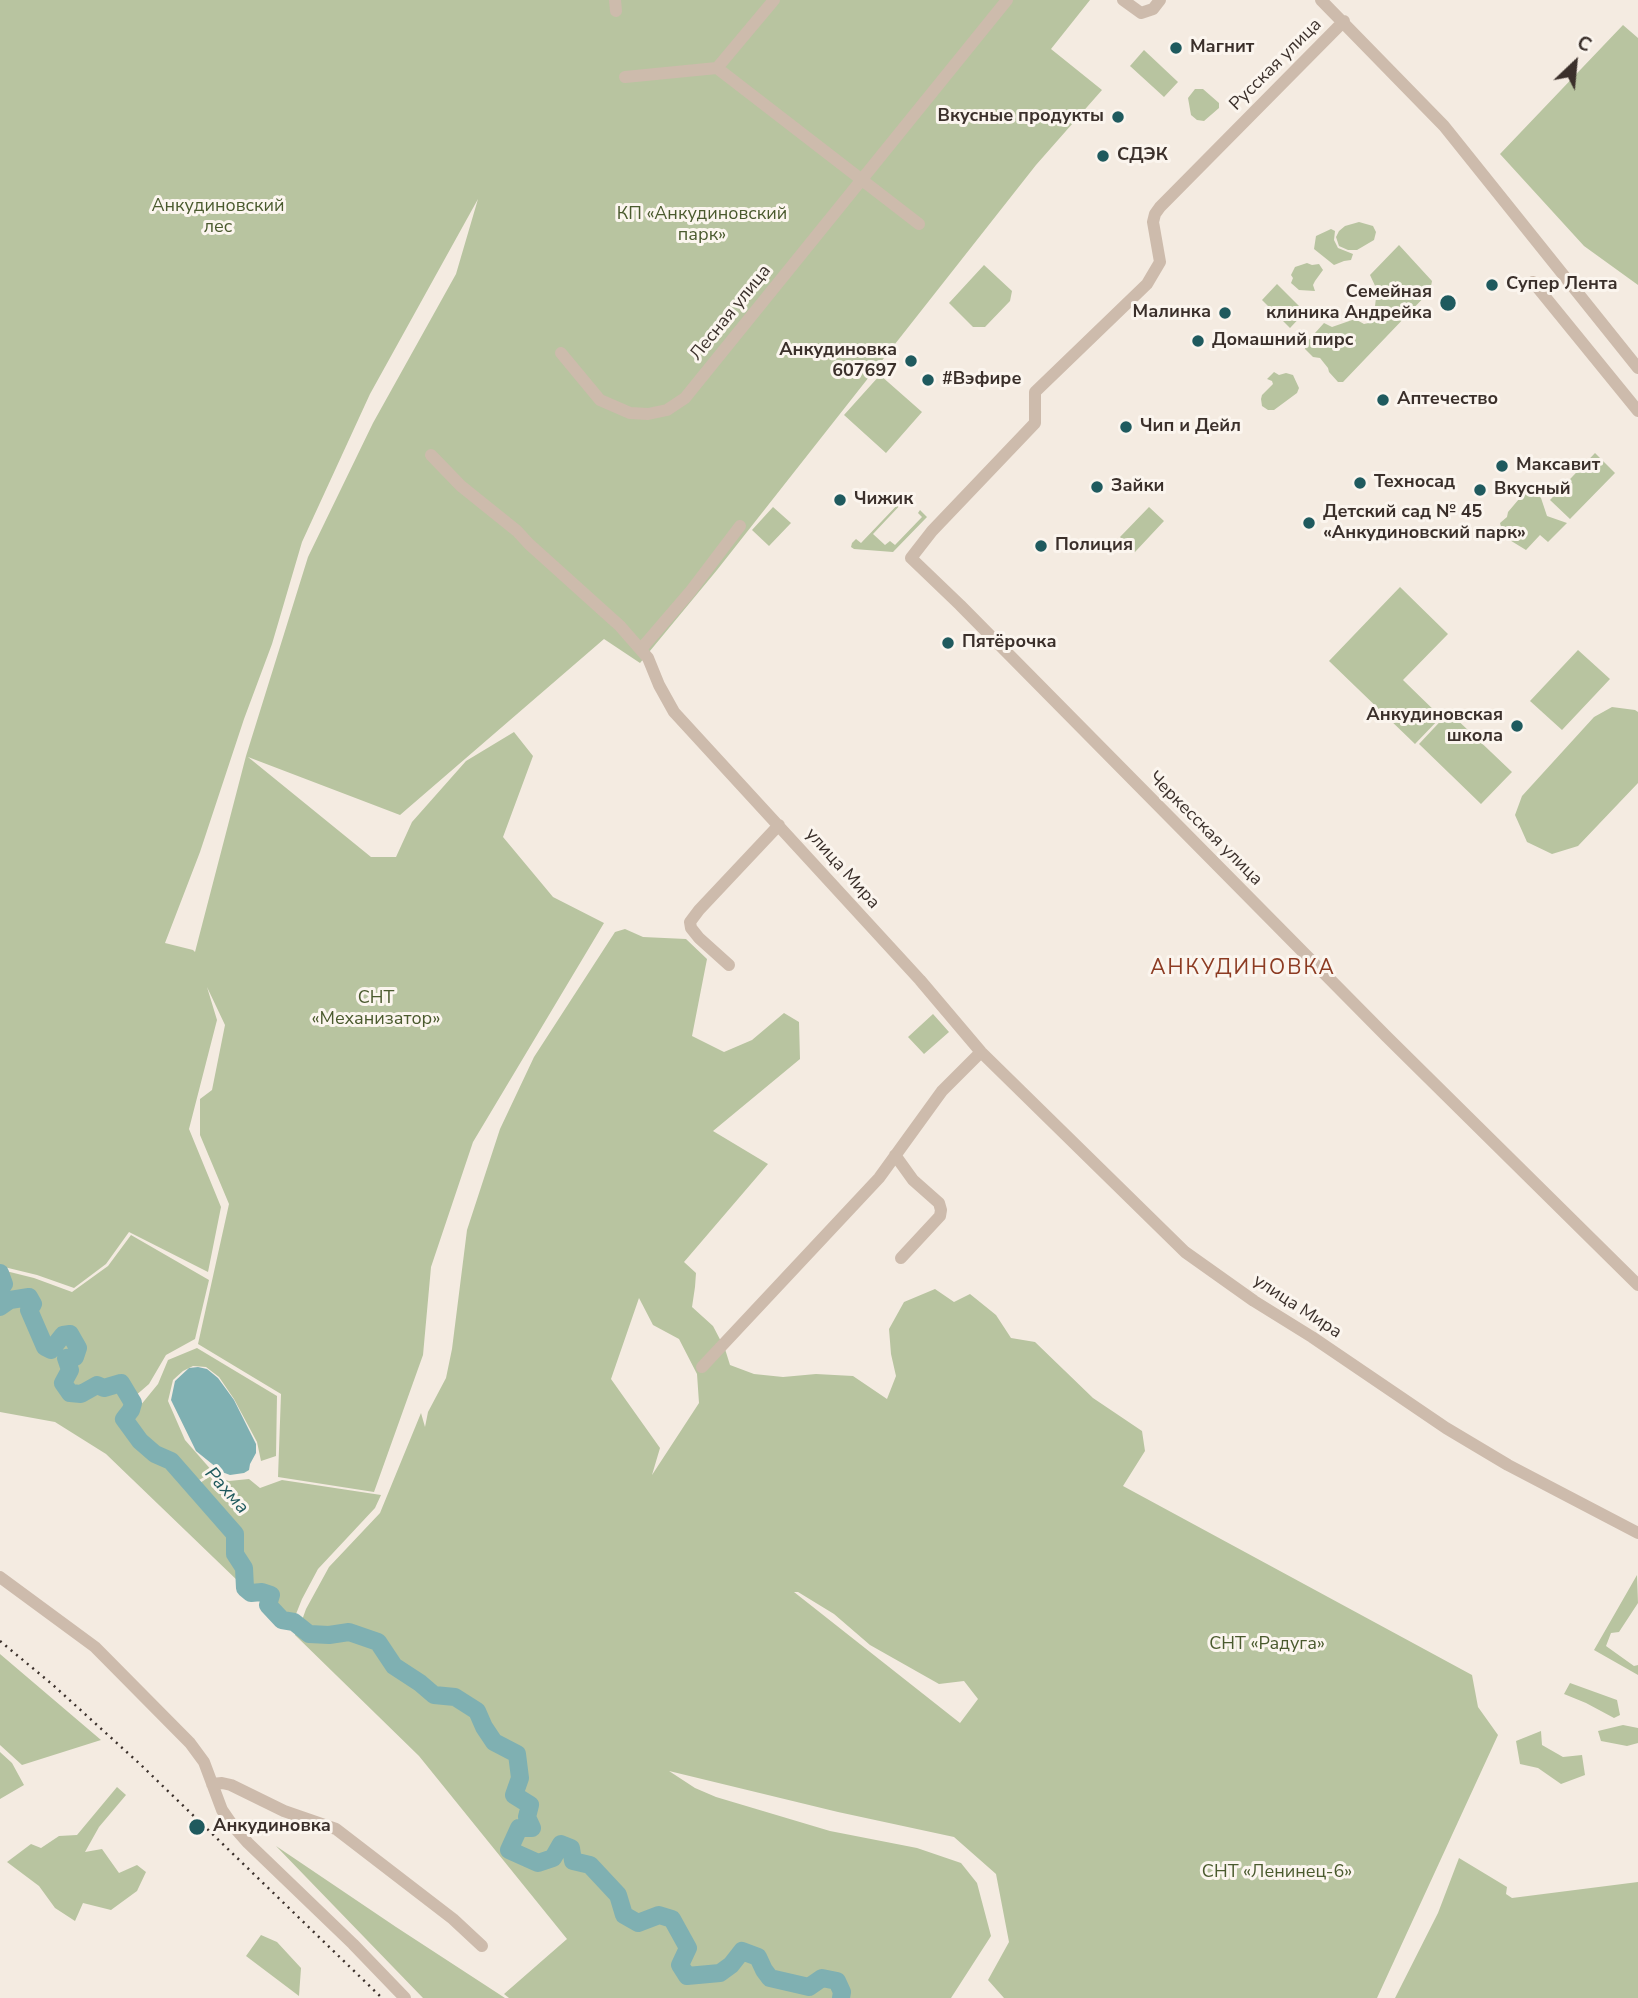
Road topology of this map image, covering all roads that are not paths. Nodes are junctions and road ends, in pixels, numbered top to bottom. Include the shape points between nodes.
1 (774, 0) edge
2 (1007, 0) edge
3 (1123, 0) edge
4 (1160, 0) edge
5 (1321, 0) edge
6 (1344, 21) junction
7 (717, 68) junction
8 (625, 76) dead end
9 (861, 180) junction
10 (919, 224) dead end
11 (1533, 282) dead end
12 (561, 353) dead end
13 (1638, 368) edge
14 (1045, 382) joint
15 (1638, 411) edge
16 (431, 455) dead end
17 (740, 526) dead end
18 (641, 649) junction
19 (779, 825) junction
20 (729, 965) dead end
21 (981, 1052) junction
22 (895, 1155) junction
23 (901, 1258) dead end
24 (1638, 1285) edge
25 (702, 1367) dead end
26 (1638, 1533) edge
27 (0, 1577) edge
28 (212, 1784) junction
29 (482, 1946) dead end
30 (405, 1998) edge

1 - 7 street
2 - 9 street, Лесная улица
3 - 4 street via 1141,12 1153,9
5 - 6 street
6 - 13 street, Русская улица via 1444,125
6 - 14 street, Русская улица via 1160,207 1153,222 1160,262 1147,284
7 - 8 street
7 - 9 street
9 - 10 street
9 - 12 street, Лесная улица via 685,398 667,410 630,413 600,400
11 - 15 street
14 - 24 street, Черкесская улица via 1035,392 1035,423 911,558
16 - 18 street, улица Мира
17 - 18 street
18 - 19 street, улица Мира via 674,712
19 - 20 street via 690,922 699,939
19 - 21 street, улица Мира
21 - 22 street via 942,1091
21 - 26 street, улица Мира via 1185,1252 1446,1428
22 - 23 street via 941,1210
22 - 25 street via 833,1229
27 - 28 street via 95,1647 190,1743
28 - 29 street via 231,1785 336,1829
28 - 30 street via 222,1810 248,1843

